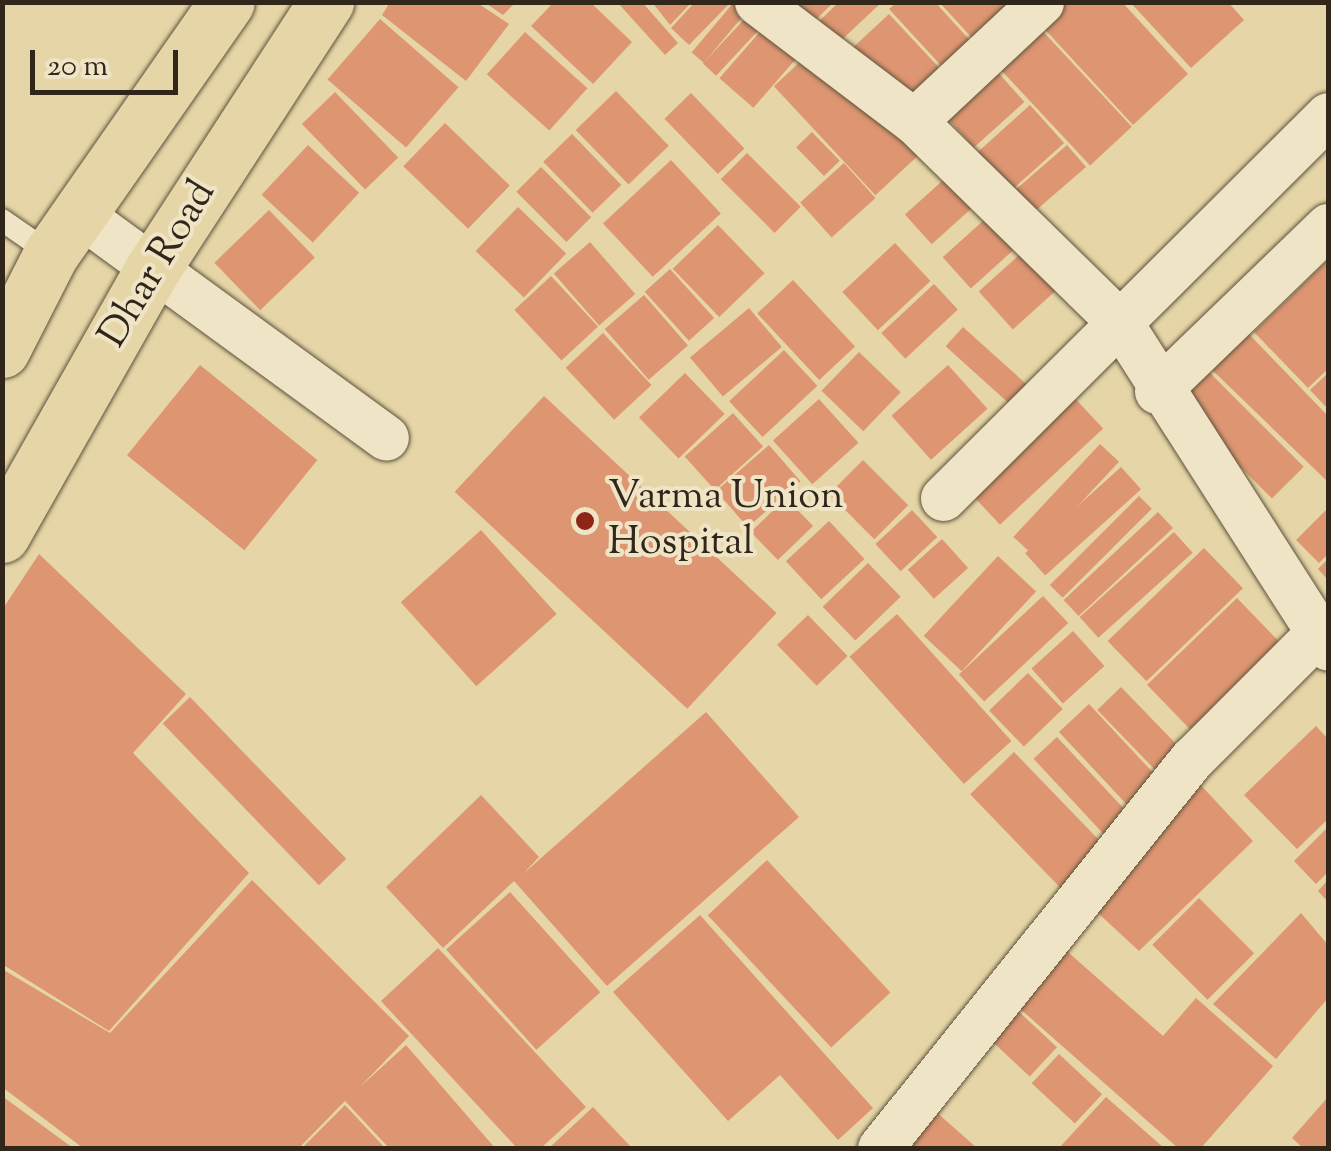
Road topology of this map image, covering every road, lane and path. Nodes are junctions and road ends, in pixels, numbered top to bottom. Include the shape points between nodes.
1 (227, 2) edge
2 (326, 2) edge
3 (757, 2) edge
4 (1041, 2) edge
5 (1328, 115) edge
6 (914, 121) junction
7 (2, 220) edge
8 (1328, 226) edge
9 (64, 234) junction
10 (152, 270) junction
11 (1121, 324) junction
12 (2, 350) edge
13 (1156, 391) junction
14 (386, 438) dead end
15 (944, 498) dead end
16 (2, 534) edge
17 (1323, 641) edge
18 (880, 1148) edge

1 - 9 main road
2 - 10 main road, Dhar Road
3 - 6 street
4 - 6 street
5 - 11 street
6 - 11 street
7 - 9 lane
8 - 13 street
9 - 10 street
9 - 12 main road
10 - 14 street
10 - 16 main road, Dhar Road
11 - 13 street
11 - 15 street via 1042,392
13 - 17 street
17 - 18 street via 1192,759

